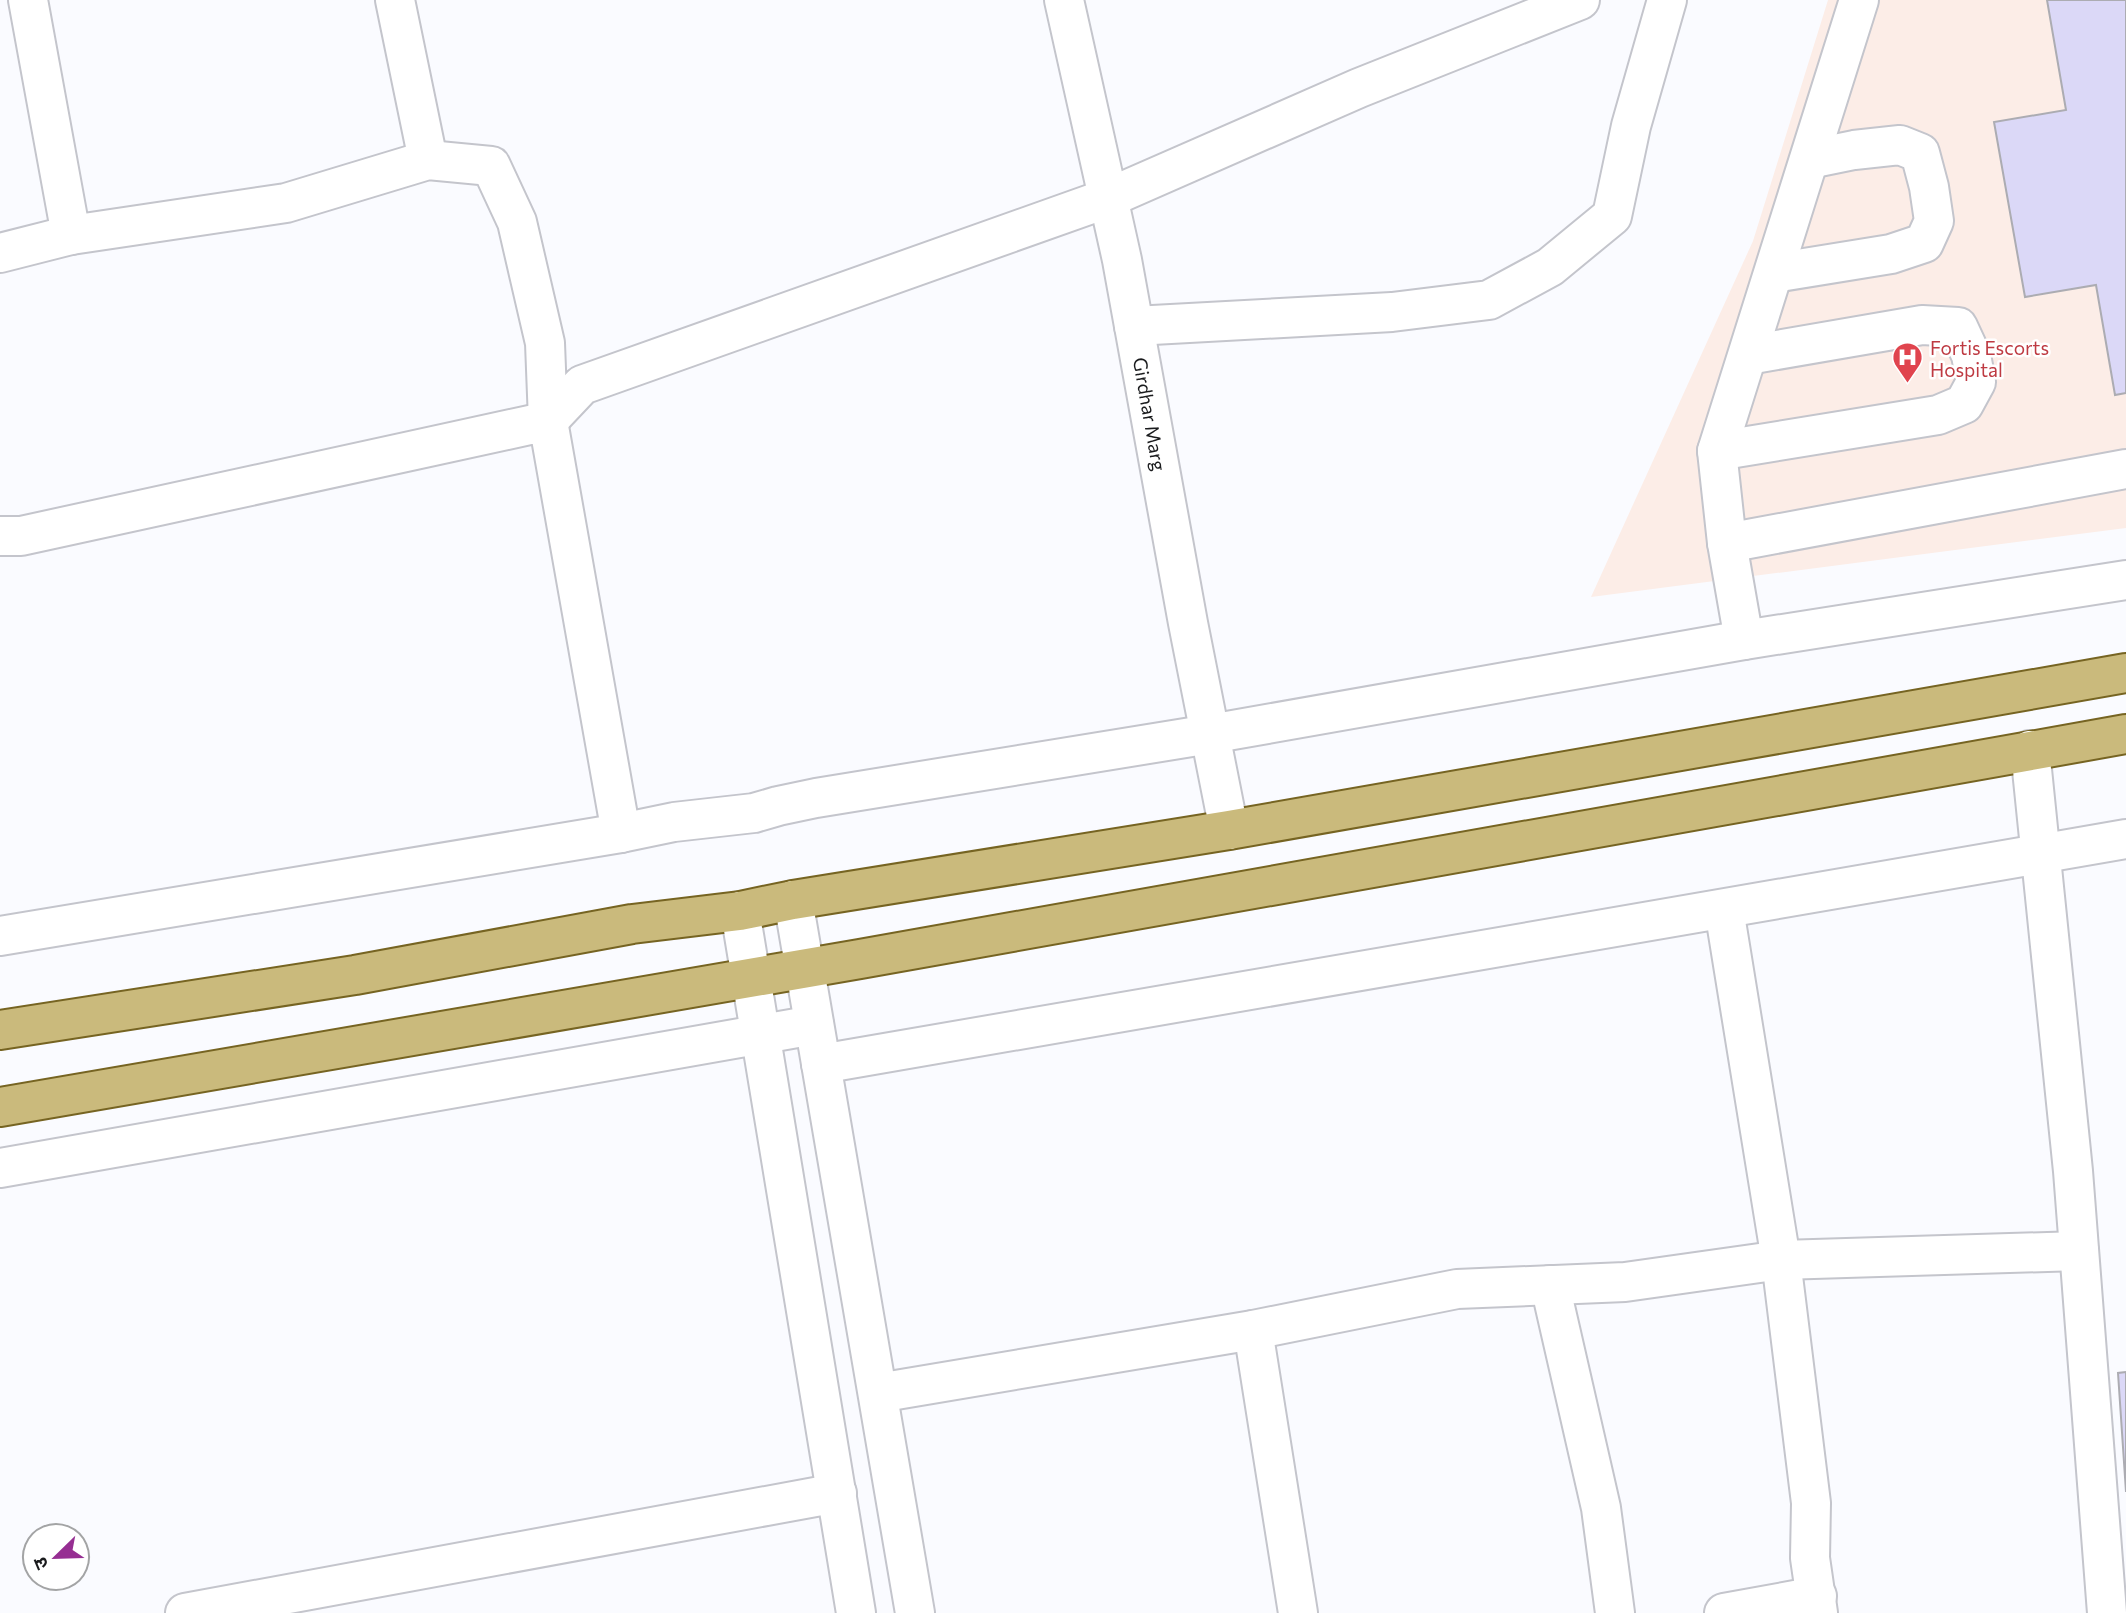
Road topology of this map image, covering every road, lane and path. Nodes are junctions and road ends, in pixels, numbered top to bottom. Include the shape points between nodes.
1 (28, 0) edge
2 (395, 0) edge
3 (1064, 0) edge
4 (1580, 0) edge
5 (1667, 0) edge
6 (1859, 0) edge
7 (1810, 159) junction
8 (428, 160) junction
9 (1108, 198) junction
10 (71, 235) junction
11 (0, 253) edge
12 (1774, 273) junction
13 (1134, 326) junction
14 (1748, 355) junction
15 (548, 421) junction
16 (1717, 451) junction
17 (2126, 469) edge
18 (0, 536) edge
19 (1727, 543) junction
20 (2126, 580) edge
21 (1744, 640) junction
22 (2126, 673) edge
23 (1210, 734) junction
24 (2126, 734) edge
25 (2030, 750) junction
26 (1229, 830) junction
27 (621, 833) junction
28 (2126, 839) edge
29 (2040, 855) junction
30 (793, 900) junction
31 (1724, 909) junction
32 (740, 911) junction
33 (0, 936) edge
34 (804, 968) junction
35 (751, 977) junction
36 (814, 1025) junction
37 (0, 1030) edge
38 (762, 1034) junction
39 (821, 1064) junction
40 (0, 1107) edge
41 (0, 1168) edge
42 (2079, 1251) junction
43 (1782, 1260) junction
44 (1550, 1285) junction
45 (1253, 1330) junction
46 (878, 1393) junction
47 (836, 1493) junction
48 (273, 1605) edge
49 (1818, 1605) edge
50 (185, 1613) edge
51 (856, 1613) edge
52 (915, 1613) edge
53 (1298, 1613) edge
54 (1615, 1613) edge
55 (1724, 1613) edge
56 (2107, 1613) edge

1 - 10 street
2 - 8 street
3 - 9 street, Girdhar Marg
4 - 9 street via 1359,88
5 - 13 street via 1631,126 1612,216 1550,267 1489,300 1392,312
6 - 7 street
7 - 12 street
7 - 12 street via 1900,145 1920,153 1934,221 1924,243
8 - 10 street via 286,203
8 - 15 street via 491,166 517,222 545,343
9 - 13 street, Girdhar Marg
9 - 15 street via 582,385
10 - 11 street
12 - 14 street
13 - 23 street, Girdhar Marg
14 - 16 street
14 - 16 street via 1922,325 1958,327 1971,355 1976,382 1964,404 1938,415
15 - 18 street via 21,536
15 - 27 street
16 - 19 street
17 - 19 street
19 - 21 street
20 - 21 street
21 - 23 street
22 - 26 main road
23 - 26 street, Girdhar Marg
23 - 27 street
24 - 25 main road
25 - 29 street
25 - 34 main road
26 - 30 main road
27 - 33 street
28 - 29 street
29 - 31 street
29 - 42 street
30 - 32 main road
30 - 34 street
31 - 39 street
31 - 43 street
32 - 35 street
32 - 37 main road via 632,924 355,975
34 - 35 main road
34 - 36 street
35 - 38 street
35 - 40 main road
36 - 38 street
36 - 39 street
38 - 41 street
38 - 47 street
39 - 46 street
42 - 43 street
42 - 56 street
43 - 44 street via 1625,1282
43 - 49 street via 1811,1503 1810,1558
44 - 45 street via 1457,1289
44 - 54 street via 1601,1508
45 - 46 street
45 - 53 street
46 - 52 street
47 - 48 street
47 - 51 street
48 - 50 street
49 - 55 street

